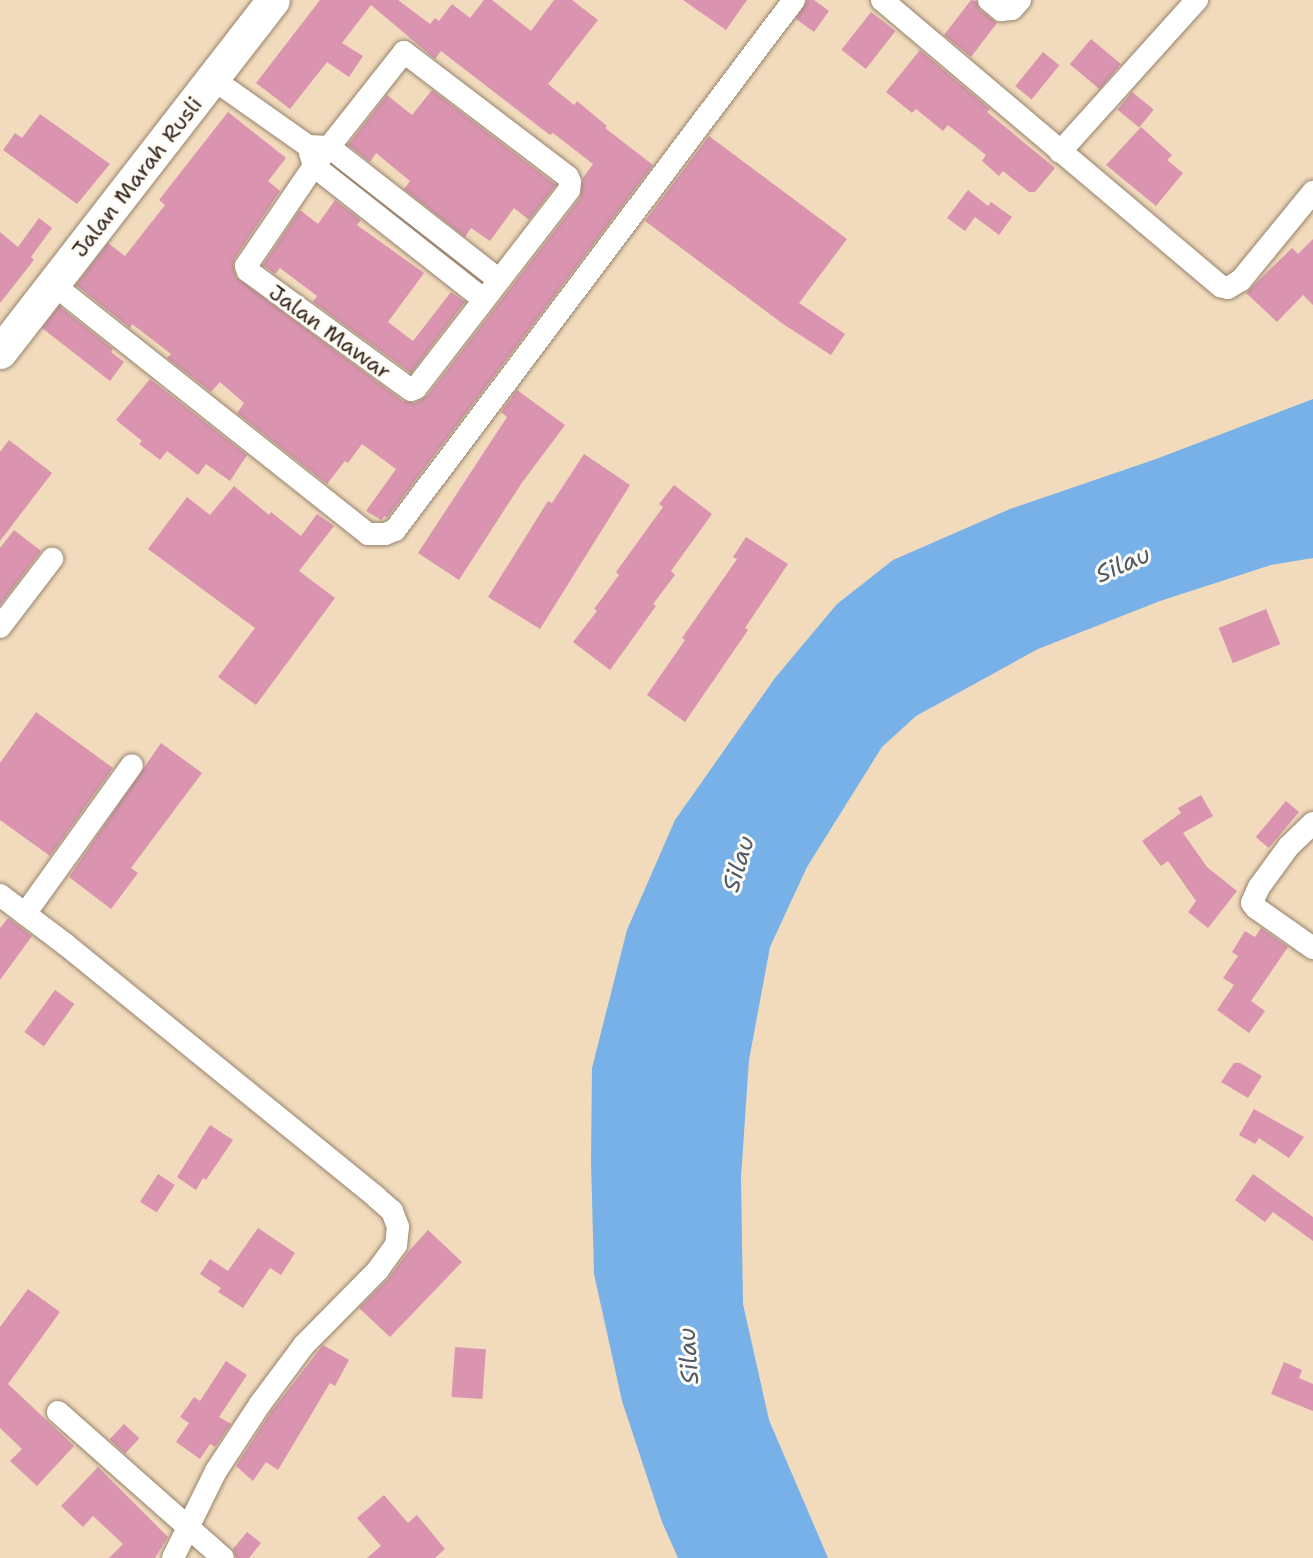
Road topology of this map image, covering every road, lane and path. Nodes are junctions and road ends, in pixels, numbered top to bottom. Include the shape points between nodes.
1 (273, 0) edge
2 (794, 0) edge
3 (882, 0) edge
4 (989, 0) edge
5 (1020, 0) edge
6 (1197, 0) edge
7 (213, 79) junction
8 (1060, 152) junction
9 (317, 153) junction
10 (1313, 192) edge
11 (498, 279) junction
12 (54, 285) junction
13 (483, 299) junction
14 (0, 352) edge
15 (52, 559) dead end
16 (0, 627) edge
17 (132, 765) dead end
18 (1313, 823) edge
19 (9, 908) edge
20 (1313, 948) edge
21 (58, 1412) dead end
22 (189, 1529) junction
23 (172, 1558) edge
24 (223, 1558) edge

1 - 7 main road, Jalan Marah Rusli
2 - 12 street via 395,530 385,534 368,534
3 - 8 street
4 - 5 street via 1000,10 1012,9
6 - 8 street
7 - 9 street
7 - 12 main road, Jalan Marah Rusli
8 - 10 street via 1228,288 1241,280
9 - 11 street
9 - 11 street via 404,52 568,177 569,190
9 - 13 street
9 - 13 street, Jalan Mawar via 246,263 248,272 413,390
11 - 13 street
12 - 14 main road, Jalan Marah Rusli
15 - 16 street
17 - 19 street
18 - 20 street via 1289,846 1259,886 1252,903
19 - 22 street via 65,944 377,1198 392,1211 398,1227 396,1245 378,1270 304,1345 260,1404 216,1471
21 - 22 street
22 - 23 street
22 - 24 street

